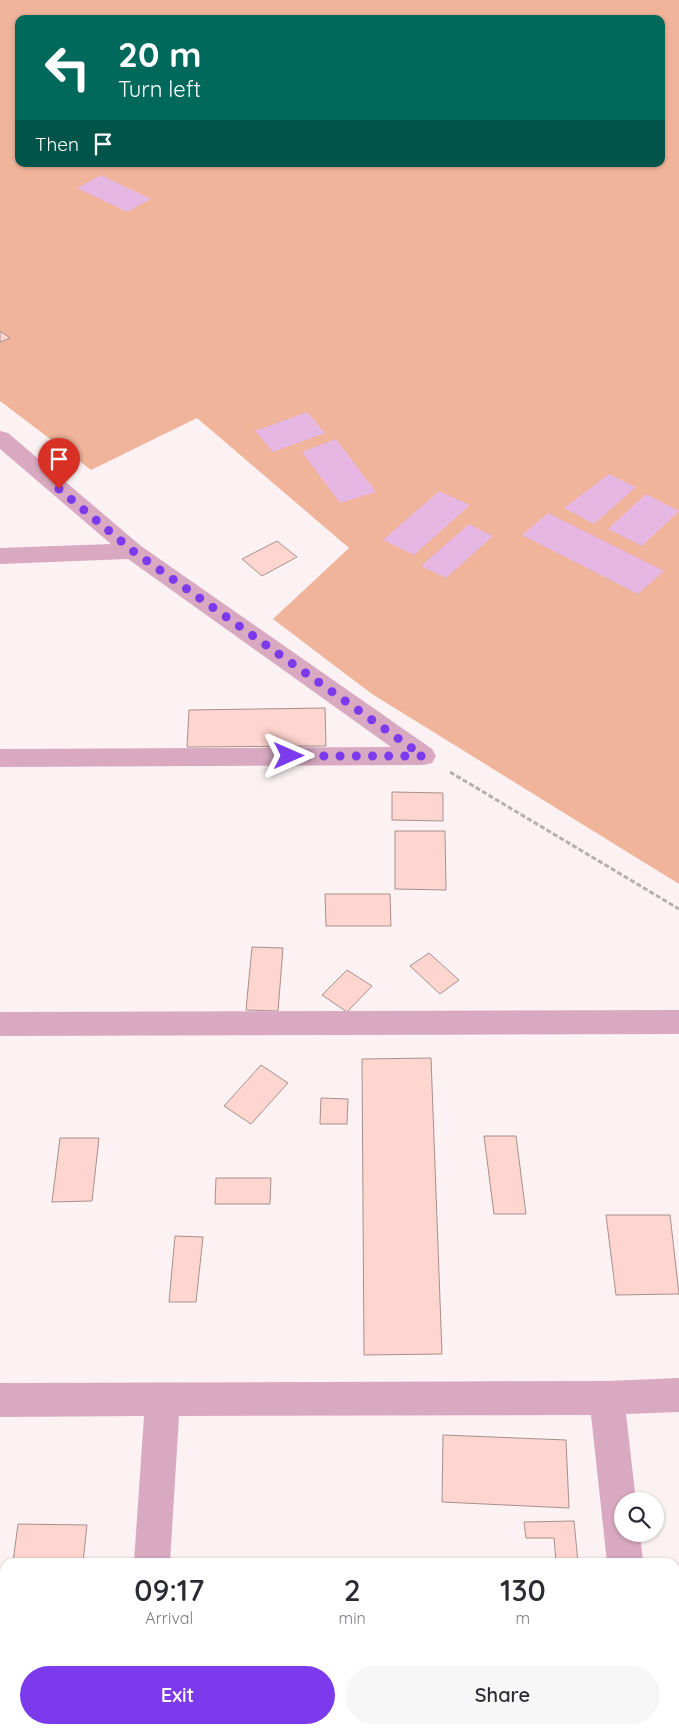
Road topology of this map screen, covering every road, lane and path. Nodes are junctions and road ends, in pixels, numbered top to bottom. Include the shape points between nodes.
1 (0, 438) edge
2 (133, 551) junction
3 (0, 556) edge
4 (423, 756) junction
5 (0, 758) edge
6 (679, 909) edge
7 (679, 1022) edge
8 (0, 1024) edge
9 (679, 1395) edge
10 (163, 1398) junction
11 (607, 1398) junction
12 (0, 1400) edge
13 (152, 1558) edge
14 (624, 1558) edge

1 - 2 street
2 - 3 street
2 - 4 street
4 - 5 street
4 - 6 path
7 - 8 street
9 - 11 street
10 - 11 street
10 - 12 street
10 - 13 street
11 - 14 street

